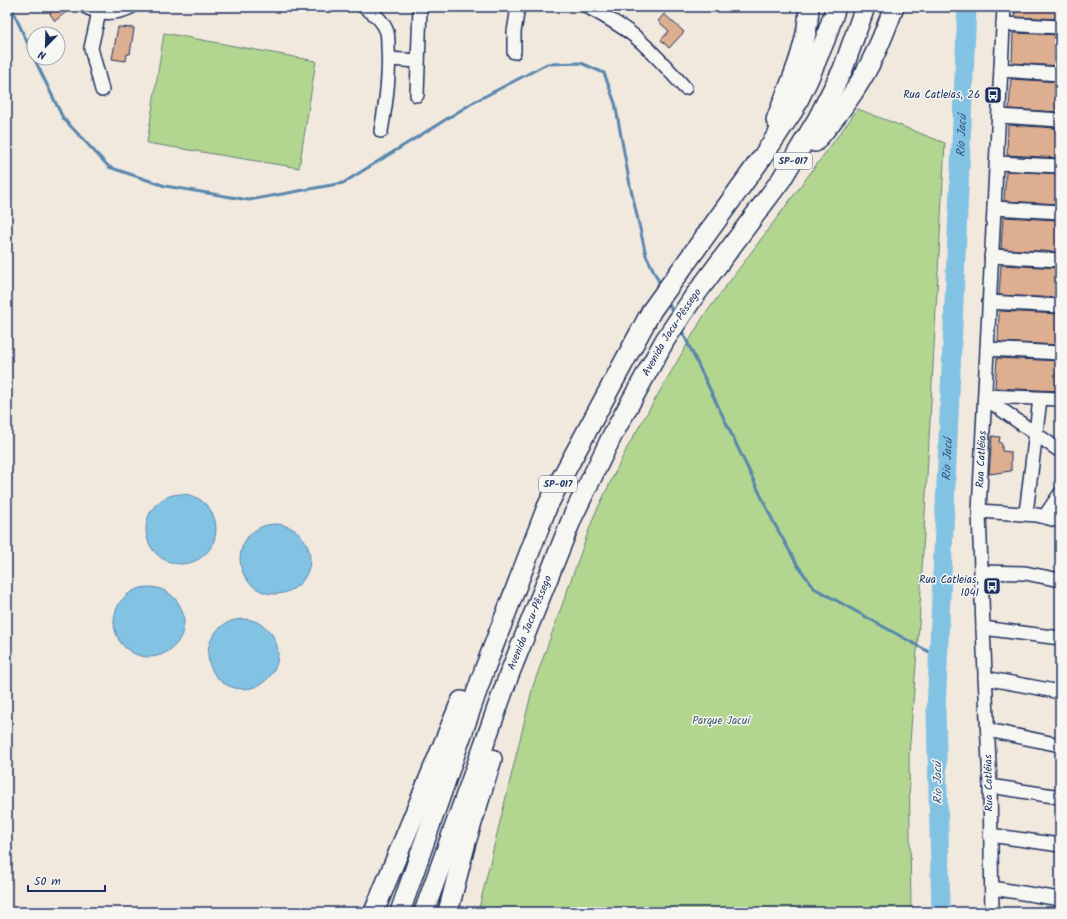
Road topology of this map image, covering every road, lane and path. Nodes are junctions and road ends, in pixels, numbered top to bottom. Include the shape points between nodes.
1 (86, 7) edge
2 (131, 7) edge
3 (364, 7) edge
4 (420, 7) edge
5 (518, 7) edge
6 (588, 7) edge
7 (809, 7) edge
8 (836, 7) edge
9 (865, 7) edge
10 (894, 7) edge
11 (1004, 7) edge
12 (99, 12) junction
13 (1003, 24) junction
14 (1060, 27) edge
15 (514, 52) dead end
16 (389, 59) junction
17 (418, 61) junction
18 (1001, 70) junction
19 (1060, 74) edge
20 (685, 88) dead end
21 (102, 90) dead end
22 (417, 95) dead end
23 (999, 116) junction
24 (1060, 120) edge
25 (381, 131) dead end
26 (763, 156) junction
27 (997, 163) junction
28 (1060, 166) edge
29 (781, 180) junction
30 (994, 208) junction
31 (1060, 212) edge
32 (991, 256) junction
33 (1060, 260) edge
34 (989, 302) junction
35 (1060, 306) edge
36 (987, 349) junction
37 (1060, 353) edge
38 (985, 397) junction
39 (1040, 399) junction
40 (1060, 399) edge
41 (1036, 434) junction
42 (1060, 451) edge
43 (1060, 494) edge
44 (979, 510) junction
45 (1026, 513) junction
46 (1045, 516) junction
47 (1060, 521) edge
48 (981, 572) junction
49 (1060, 580) edge
50 (983, 628) junction
51 (1060, 638) edge
52 (485, 668) junction
53 (509, 675) junction
54 (985, 678) junction
55 (1060, 692) edge
56 (988, 730) junction
57 (1060, 745) edge
58 (990, 786) junction
59 (1060, 797) edge
60 (990, 835) junction
61 (1060, 845) edge
62 (992, 888) junction
63 (1060, 899) edge
64 (374, 912) edge
65 (400, 912) edge
66 (424, 912) edge
67 (448, 912) edge
68 (992, 912) edge

1 - 12 street
2 - 12 street via 120,12
3 - 16 street via 382,21 387,32
4 - 17 street
5 - 15 street
6 - 20 street via 634,35
7 - 26 highway via 808,28 802,51
8 - 26 highway, SP-017 via 808,80 792,111
9 - 29 highway, Avenida Jacu-Pêssego / SP-017 via 832,93
10 - 29 highway via 862,80 840,112
11 - 13 street, Rua Catléias
12 - 21 street via 91,48
13 - 14 street
13 - 18 street, Rua Catléias
16 - 17 street
16 - 25 street via 386,106
17 - 22 street
18 - 19 street
18 - 23 street, Rua Catléias
23 - 24 street
23 - 27 street, Rua Catléias
26 - 52 highway, SP-017 via 652,310 592,419 547,507
27 - 28 street
27 - 30 street, Rua Catléias
29 - 53 highway, Avenida Jacu-Pêssego / SP-017 via 665,340 613,434 573,516
30 - 31 street
30 - 32 street, Rua Catléias
32 - 33 street
32 - 34 street, Rua Catléias
34 - 35 street
34 - 36 street, Rua Catléias
36 - 37 street
36 - 38 street, Rua Catléias
38 - 39 street
38 - 41 street
38 - 44 street, Rua Catléias
39 - 40 street
39 - 41 street
41 - 42 street
41 - 45 street
43 - 46 street
44 - 45 street
44 - 48 street, Rua Catléias
45 - 46 street
46 - 47 street
48 - 49 street via 1025,573
48 - 50 street, Rua Catléias
50 - 51 street
50 - 54 street, Rua Catléias
52 - 64 highway via 470,683 454,716
52 - 65 highway
53 - 66 highway, Avenida Jacu-Pêssego
53 - 67 highway via 510,704 466,842
54 - 55 street
54 - 56 street, Rua Catléias
56 - 57 street
56 - 58 street, Rua Catléias
58 - 59 street
58 - 60 street, Rua Catléias
60 - 61 street
60 - 62 street, Rua Catléias
62 - 63 street
62 - 68 street, Rua Catléias

